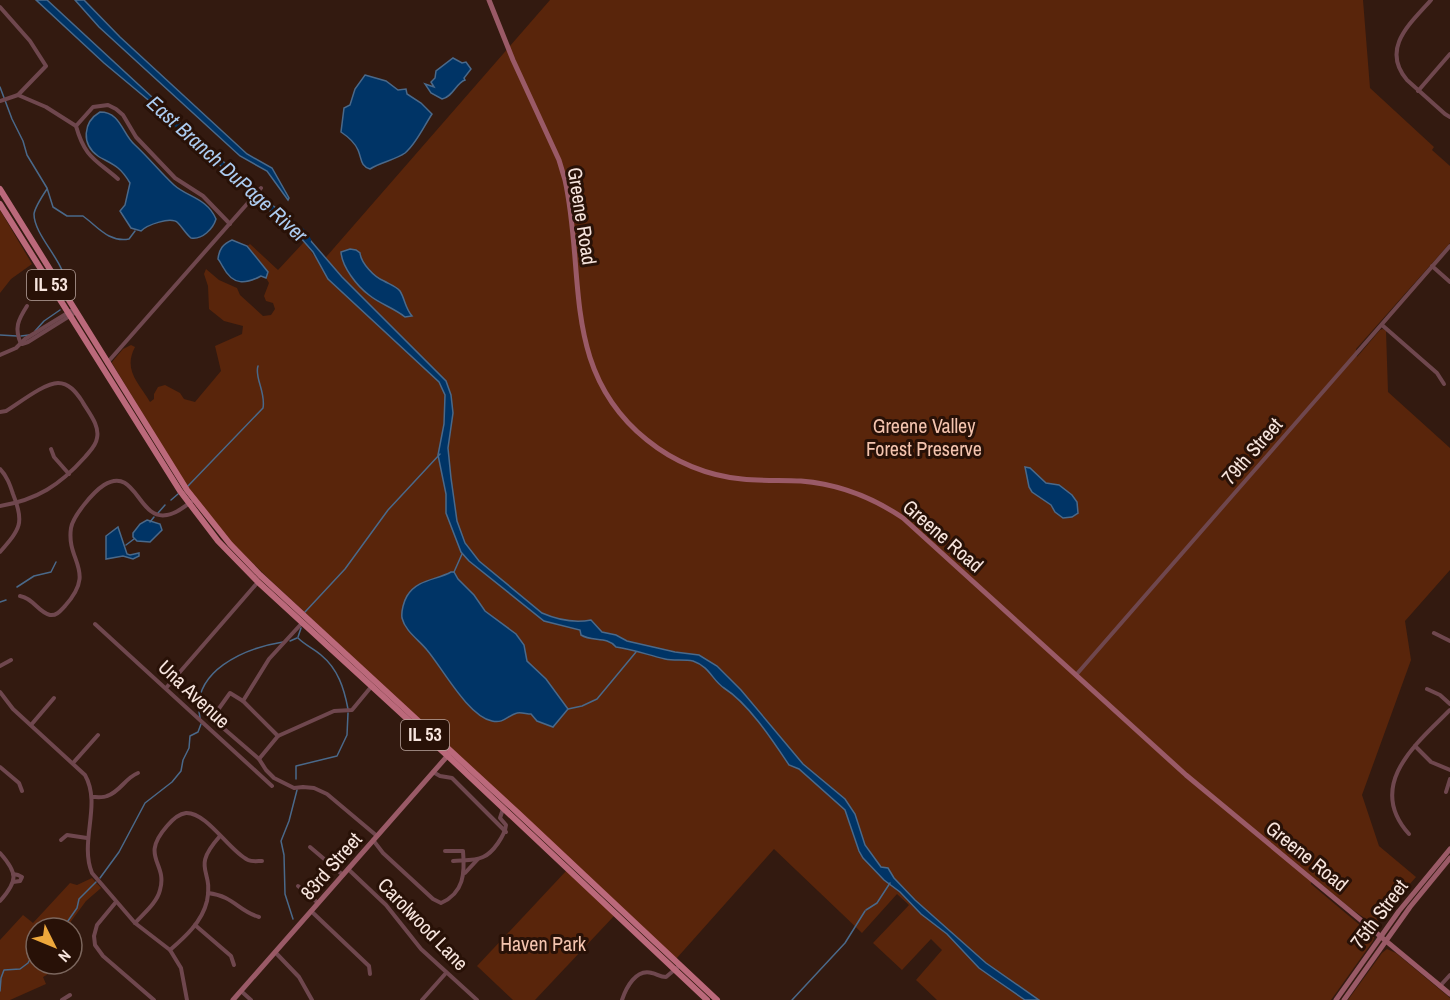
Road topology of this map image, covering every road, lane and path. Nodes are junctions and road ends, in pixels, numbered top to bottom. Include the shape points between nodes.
1 (489, 0) edge
2 (1431, 0) edge
3 (0, 7) edge
4 (1450, 54) edge
5 (1418, 91) junction
6 (18, 95) junction
7 (3, 100) edge
8 (1450, 117) edge
9 (76, 126) junction
10 (118, 179) dead end
11 (261, 188) dead end
12 (0, 189) edge
13 (0, 204) edge
14 (230, 224) junction
15 (1450, 246) edge
16 (1432, 266) junction
17 (1450, 282) edge
18 (27, 306) dead end
19 (72, 312) junction
20 (1382, 325) junction
21 (21, 344) junction
22 (0, 355) edge
23 (106, 363) junction
24 (1444, 384) dead end
25 (0, 412) edge
26 (51, 449) dead end
27 (0, 469) edge
28 (69, 474) junction
29 (191, 502) junction
30 (17, 504) junction
31 (0, 507) edge
32 (0, 552) edge
33 (260, 579) junction
34 (20, 596) dead end
35 (303, 623) junction
36 (95, 624) dead end
37 (1434, 633) dead end
38 (1450, 641) edge
39 (11, 660) dead end
40 (0, 666) edge
41 (1076, 675) junction
42 (372, 686) junction
43 (166, 688) junction
44 (1427, 689) dead end
45 (0, 692) edge
46 (54, 698) dead end
47 (243, 701) junction
48 (1450, 704) edge
49 (1450, 710) edge
50 (31, 725) junction
51 (98, 735) dead end
52 (278, 736) junction
53 (1415, 746) junction
54 (449, 753) junction
55 (259, 759) junction
56 (73, 763) junction
57 (0, 767) edge
58 (1450, 770) edge
59 (433, 772) junction
60 (138, 773) dead end
61 (1450, 779) edge
62 (272, 786) dead end
63 (22, 791) dead end
64 (1446, 792) dead end
65 (92, 797) junction
66 (504, 809) junction
67 (506, 832) junction
68 (1409, 834) dead end
69 (220, 836) junction
70 (87, 838) junction
71 (375, 838) junction
72 (60, 840) dead end
73 (310, 847) dead end
74 (1450, 849) edge
75 (445, 851) dead end
76 (0, 853) edge
77 (1450, 858) edge
78 (464, 859) junction
79 (478, 859) junction
80 (262, 861) dead end
81 (453, 861) dead end
82 (348, 869) junction
83 (465, 874) junction
84 (343, 875) junction
85 (298, 886) dead end
86 (208, 893) junction
87 (0, 901) edge
88 (116, 902) junction
89 (318, 903) junction
90 (311, 911) junction
91 (259, 917) dead end
92 (135, 923) junction
93 (195, 925) junction
94 (1383, 938) junction
95 (170, 950) junction
96 (275, 952) junction
97 (234, 965) dead end
98 (677, 968) junction
99 (446, 973) junction
100 (370, 974) dead end
101 (1450, 975) edge
102 (1440, 986) junction
103 (241, 991) junction
104 (1450, 994) edge
105 (70, 995) dead end
106 (62, 1000) edge
107 (154, 1000) edge
108 (186, 1000) edge
109 (233, 1000) edge
110 (251, 1000) edge
111 (312, 1000) edge
112 (422, 1000) edge
113 (477, 1000) edge
114 (622, 1000) edge
115 (708, 1000) edge
116 (717, 1000) edge
117 (1336, 1000) edge
118 (1344, 1000) edge

1 - 41 street, Greene Road via 559,160 567,193 584,340 600,382 620,413 656,447 703,471 741,479 820,483 882,504 914,526
2 - 5 street via 1404,31 1397,49 1401,73
3 - 6 street via 46,66
4 - 5 street
5 - 8 street
6 - 7 street
6 - 9 street
9 - 10 street via 90,157
9 - 14 street via 93,107 109,105 116,109 175,178 203,196
11 - 14 street
12 - 19 main road, IL 53
13 - 19 main road, IL 53
14 - 23 street
15 - 16 street, 79th Street
16 - 17 street
16 - 20 street, 79th Street
18 - 21 street via 16,324
19 - 21 street
19 - 23 main road, IL 53
19 - 29 main road, IL 53 via 158,458
20 - 24 street via 1437,373
20 - 41 street, 79th Street
21 - 22 street
23 - 29 main road, IL 53
25 - 28 street via 49,385 59,383 77,393 93,419 98,438
26 - 28 street
27 - 30 street via 6,474
28 - 30 street via 57,485
29 - 33 main road, IL 53 via 218,541
29 - 34 street via 171,514 159,515 147,508 129,485 118,481 104,485 76,515 72,525 80,575 74,595 53,615
30 - 31 street
30 - 32 street via 20,525
33 - 35 main road, IL 53
33 - 43 street
33 - 54 main road, IL 53
35 - 42 main road, IL 53
35 - 47 street via 269,659
36 - 43 street, Una Avenue
37 - 38 street
39 - 40 street
41 - 94 street, Greene Road via 1242,823
42 - 52 street via 352,710 334,711
42 - 54 main road, IL 53
43 - 62 street, Una Avenue
44 - 48 street
45 - 50 street via 8,705
46 - 50 street
47 - 52 street
47 - 55 street via 230,693 215,714 215,721
49 - 53 street
50 - 56 street
51 - 56 street
52 - 55 street
53 - 58 street via 1431,762
53 - 68 street via 1399,767 1392,793 1397,815
54 - 59 street, 83rd Street
54 - 66 main road, IL 53
54 - 98 main road, IL 53
55 - 71 street via 266,770 285,784 327,794
56 - 65 street via 87,779
57 - 63 street via 19,783
59 - 67 street via 452,778
59 - 71 street, 83rd Street
60 - 65 street via 107,796
61 - 64 street
65 - 70 street
66 - 67 street via 500,818
66 - 98 main road, IL 53
67 - 79 street via 488,854
69 - 80 street via 246,859
69 - 86 street via 204,858
69 - 92 street via 194,815 186,813 172,820 153,852 161,882 159,893
70 - 72 street via 67,835
70 - 88 street via 92,873
71 - 82 street, 83rd Street
71 - 83 street via 386,855 437,902 445,902
73 - 84 street
74 - 94 street, 75th Street via 1416,889
75 - 78 street via 463,851
76 - 87 street via 13,874 13,882
77 - 94 street, 75th Street
78 - 79 street
78 - 81 street
78 - 83 street
79 - 83 street
82 - 84 street, 83rd Street
82 - 99 street, Carolwood Lane
84 - 89 street, 83rd Street
85 - 89 street
86 - 91 street via 226,897
86 - 93 street
88 - 92 street
88 - 107 street via 97,925 95,945
89 - 90 street, 83rd Street
90 - 96 street, 83rd Street
90 - 100 street via 369,966
92 - 95 street
93 - 95 street
93 - 97 street via 231,956
94 - 102 street, Greene Road
94 - 117 street, 75th Street
94 - 118 street, 75th Street
95 - 108 street via 181,968
96 - 103 street, 83rd Street
96 - 111 street via 299,977
98 - 114 street via 663,977 648,972 639,974 630,982
98 - 115 main road, IL 53
98 - 116 main road, IL 53
99 - 112 street
99 - 113 street, Carolwood Lane
101 - 102 street
102 - 104 street, Greene Road
103 - 109 street, 83rd Street
103 - 110 street
105 - 106 street

